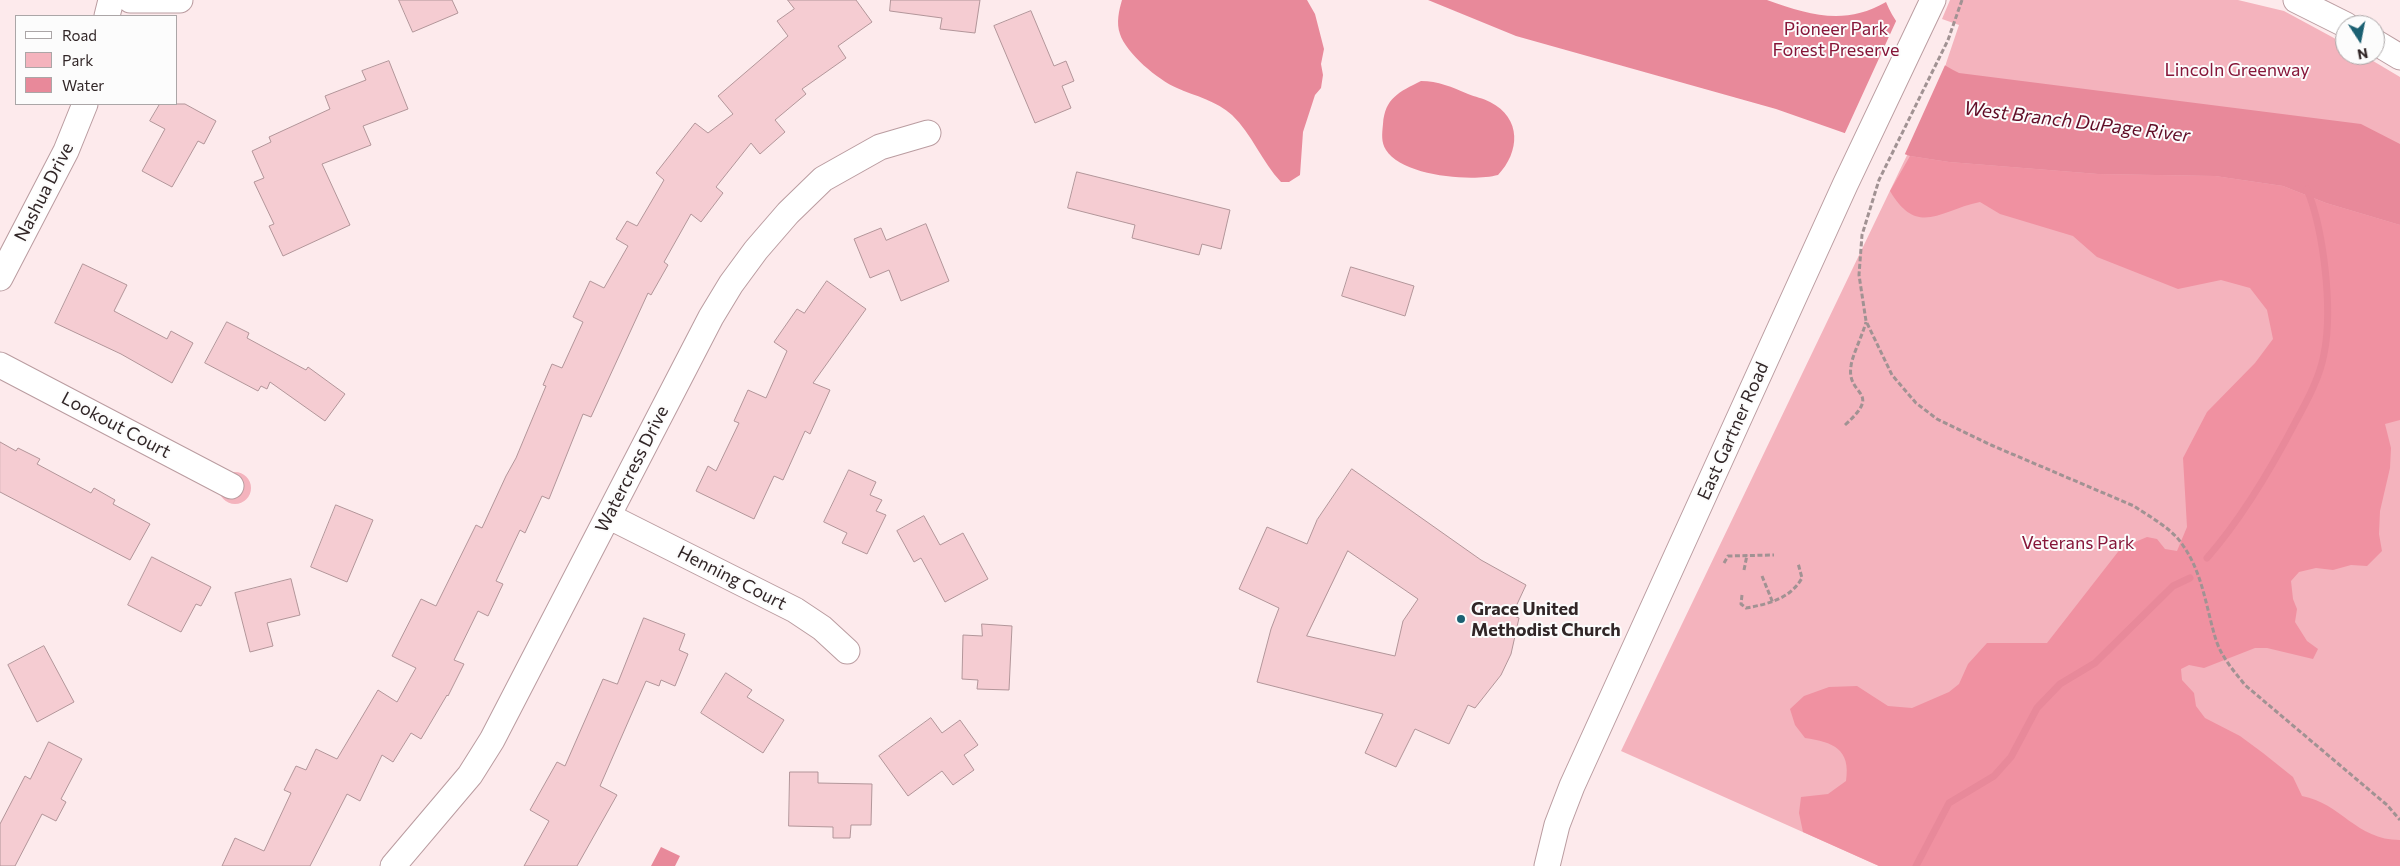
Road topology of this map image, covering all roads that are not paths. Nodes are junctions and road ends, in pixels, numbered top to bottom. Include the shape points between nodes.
1 (111, 0) edge
2 (130, 0) edge
3 (180, 0) edge
4 (1933, 0) edge
5 (2296, 0) edge
6 (108, 15) edge
7 (2335, 20) edge
8 (2385, 48) edge
9 (2400, 57) edge
10 (85, 105) edge
11 (928, 134) dead end
12 (0, 278) edge
13 (0, 365) edge
14 (231, 486) dead end
15 (608, 516) junction
16 (848, 651) dead end
17 (393, 866) edge
18 (1547, 866) edge

1 - 6 street
2 - 3 street
4 - 18 street, East Gartner Road via 1845,185 1572,786 1557,825
5 - 7 street
8 - 9 street
10 - 12 street, Nashua Drive via 66,150
11 - 15 street, Watercress Drive via 880,147 824,180 788,213 756,250 711,317
13 - 14 street, Lookout Court
15 - 16 street, Henning Court via 795,610
15 - 17 street, Watercress Drive via 492,740 470,775

